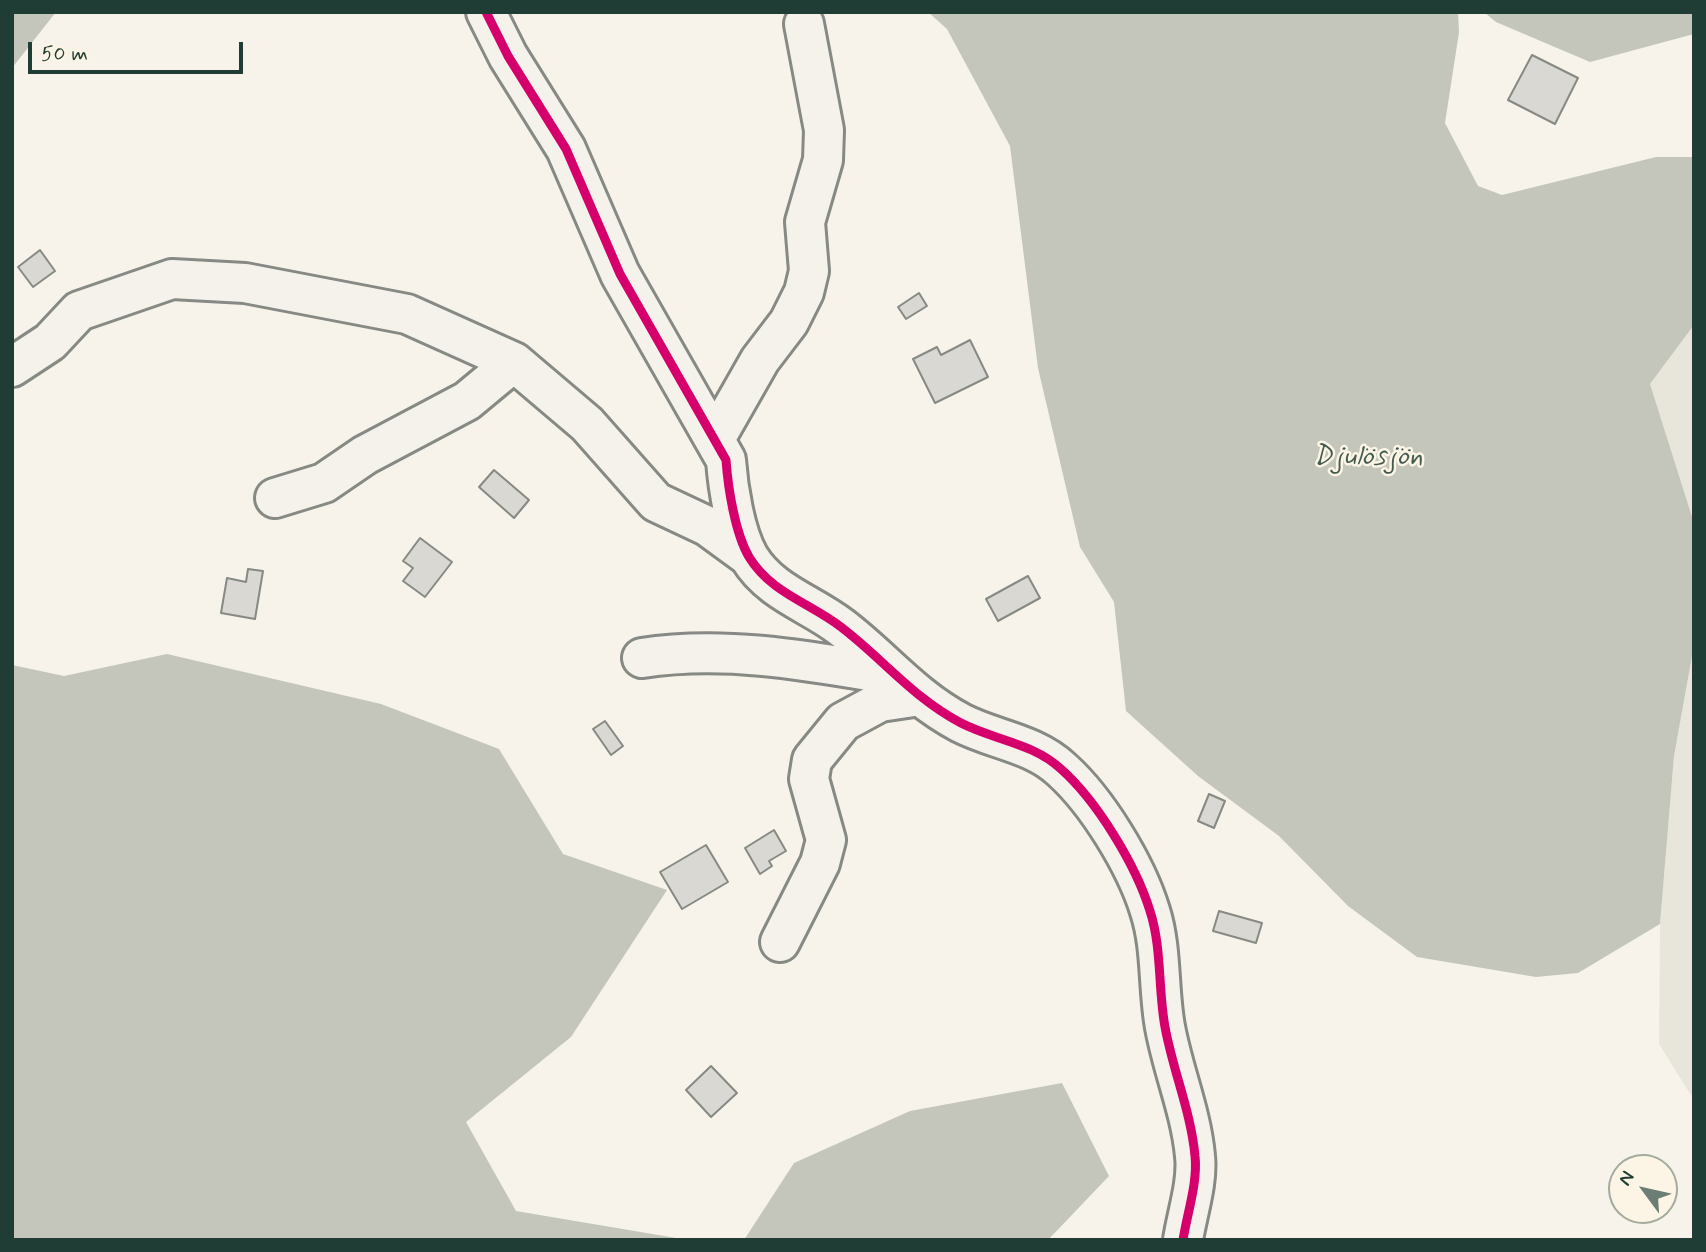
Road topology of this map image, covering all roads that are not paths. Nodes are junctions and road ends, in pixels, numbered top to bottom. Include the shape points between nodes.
1 (486, 12) edge
2 (804, 24) dead end
3 (514, 362) junction
4 (12, 367) edge
5 (715, 439) junction
6 (275, 498) dead end
7 (748, 556) junction
8 (642, 658) dead end
9 (906, 685) junction
10 (780, 942) dead end
11 (1183, 1240) edge

1 - 5 street via 566,149 620,274
2 - 5 street via 824,130 823,160 805,222 809,271 789,322 760,360
3 - 4 street via 407,314 273,287 172,279 79,311 50,342
3 - 6 street via 467,401 365,455 324,483
3 - 7 street via 587,424 656,502 707,526
5 - 7 street via 726,460 727,483
7 - 9 street via 781,591 839,624
8 - 9 street via 675,653 796,658
9 - 10 street via 843,722 812,761 809,779 826,840 815,874
9 - 11 street via 960,722 1035,750 1061,769 1091,804 1126,858 1150,912 1165,1028 1196,1159

